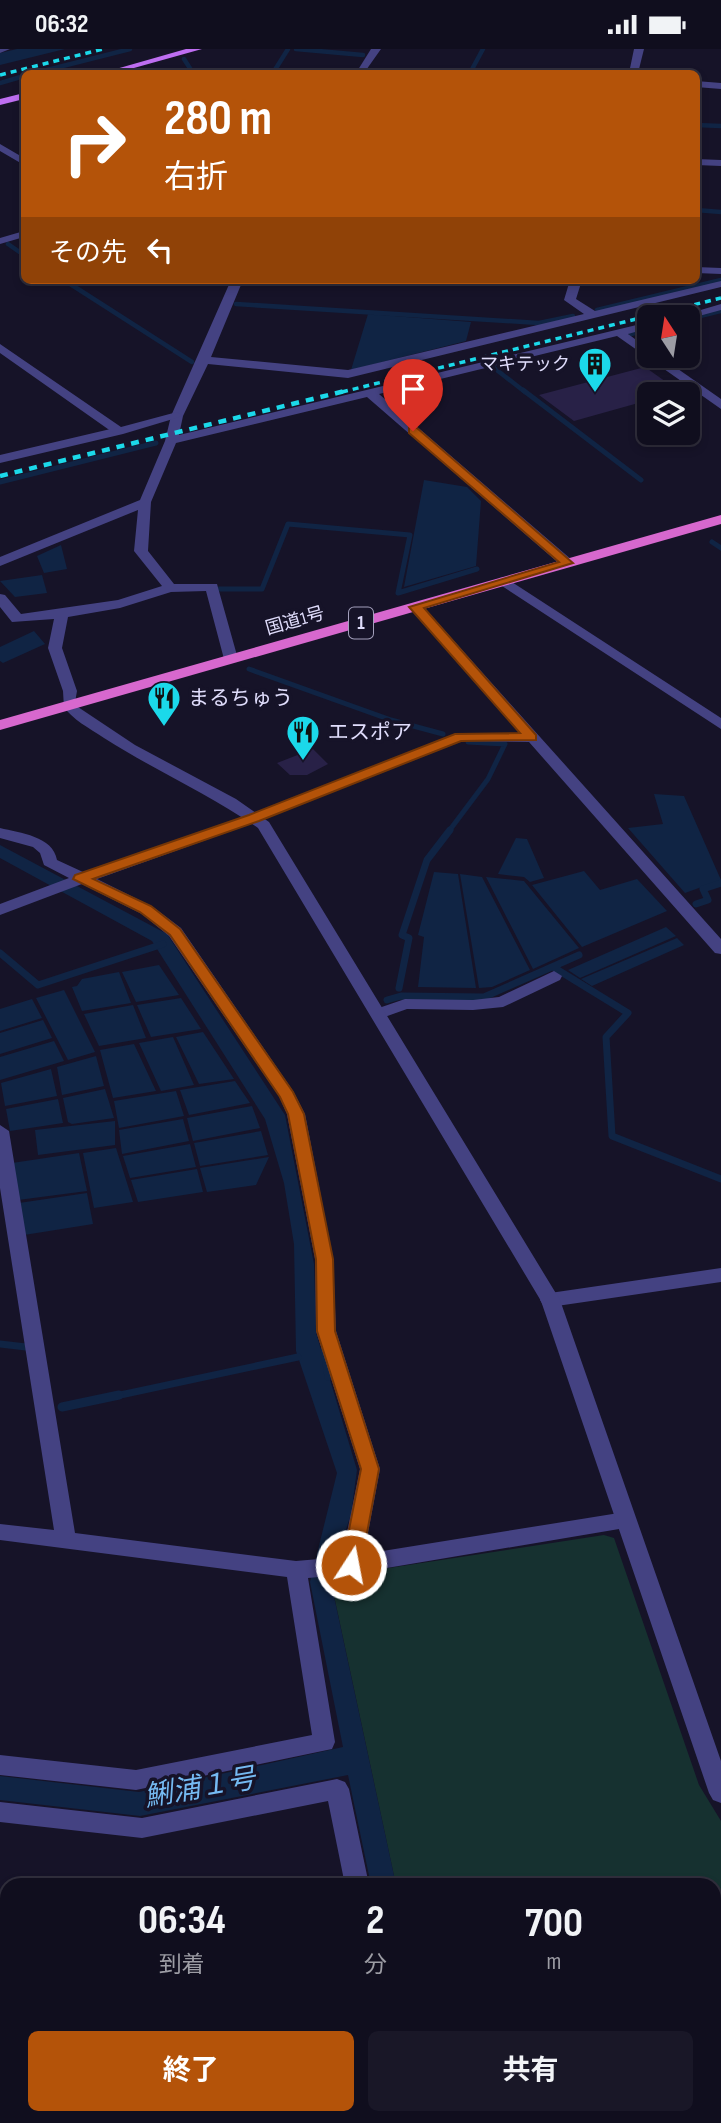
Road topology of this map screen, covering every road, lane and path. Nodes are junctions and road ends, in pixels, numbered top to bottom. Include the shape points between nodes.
1 (197, 49) edge
2 (376, 49) edge
3 (639, 49) edge
4 (118, 70) edge
5 (362, 70) edge
6 (634, 70) edge
7 (700, 84) edge
8 (721, 86) edge
9 (21, 97) edge
10 (0, 102) edge
11 (0, 147) edge
12 (21, 160) edge
13 (700, 162) edge
14 (721, 163) edge
15 (21, 235) edge
16 (0, 241) edge
17 (700, 270) edge
18 (721, 271) edge
19 (721, 283) edge
20 (231, 284) edge
21 (575, 284) edge
22 (721, 307) edge
23 (700, 313) edge
24 (594, 315) junction
25 (637, 328) edge
26 (618, 333) junction
27 (637, 346) edge
28 (0, 348) edge
29 (204, 360) junction
30 (668, 368) edge
31 (371, 394) junction
32 (721, 405) edge
33 (177, 416) junction
34 (119, 431) junction
35 (171, 441) junction
36 (0, 459) edge
37 (145, 502) junction
38 (721, 519) edge
39 (0, 562) edge
40 (567, 563) junction
41 (505, 581) junction
42 (170, 588) junction
43 (0, 598) edge
44 (416, 607) junction
45 (62, 614) junction
46 (231, 659) junction
47 (69, 705) junction
48 (0, 725) edge
49 (721, 725) edge
50 (531, 737) junction
51 (254, 818) junction
52 (0, 833) edge
53 (80, 879) junction
54 (0, 910) edge
55 (721, 949) edge
56 (554, 977) dead end
57 (379, 1014) junction
58 (0, 1131) edge
59 (721, 1275) edge
60 (550, 1300) junction
61 (625, 1520) junction
62 (0, 1532) edge
63 (66, 1540) junction
64 (351, 1565) junction
65 (296, 1570) junction
66 (0, 1765) edge
67 (721, 1793) edge
68 (0, 1812) edge
69 (356, 1878) edge

1 - 4 main road
2 - 5 street
3 - 6 street
7 - 8 street
9 - 10 main road
11 - 12 street
13 - 14 street
15 - 16 street
17 - 18 street
19 - 24 street
20 - 29 street
21 - 24 street via 570,300
22 - 23 street
24 - 29 street via 348,374
25 - 26 street
26 - 27 street
26 - 31 street
28 - 34 street
29 - 33 street
30 - 32 street
31 - 35 street
31 - 40 street
33 - 34 street
33 - 35 street
34 - 36 street
35 - 37 street
37 - 39 street
37 - 42 street via 141,551
38 - 40 highway, 国道1号 / 1
40 - 41 highway, 国道1号 / 1
41 - 44 highway, 国道1号 / 1
41 - 49 street
42 - 45 street via 120,604
42 - 46 street via 212,587
43 - 45 street via 17,619
44 - 46 highway, 国道1号 / 1
44 - 50 street
45 - 47 street via 55,648 70,691
46 - 47 highway, 国道1号 / 1
47 - 48 highway, 国道1号 / 1
47 - 51 street via 130,748
50 - 51 street via 460,737
50 - 55 street
51 - 53 street
51 - 57 street via 264,825
52 - 53 street via 38,844 48,851 50,862
53 - 54 street
53 - 64 street via 146,909 175,932 296,1114 324,1259 326,1331 370,1469
56 - 57 street via 503,1002 405,1003
57 - 60 street
58 - 63 street
59 - 60 street
60 - 61 street
61 - 64 street
61 - 67 street
62 - 63 street
63 - 65 street
64 - 65 street
65 - 66 street via 324,1742 136,1780
68 - 69 street via 142,1828 337,1789

